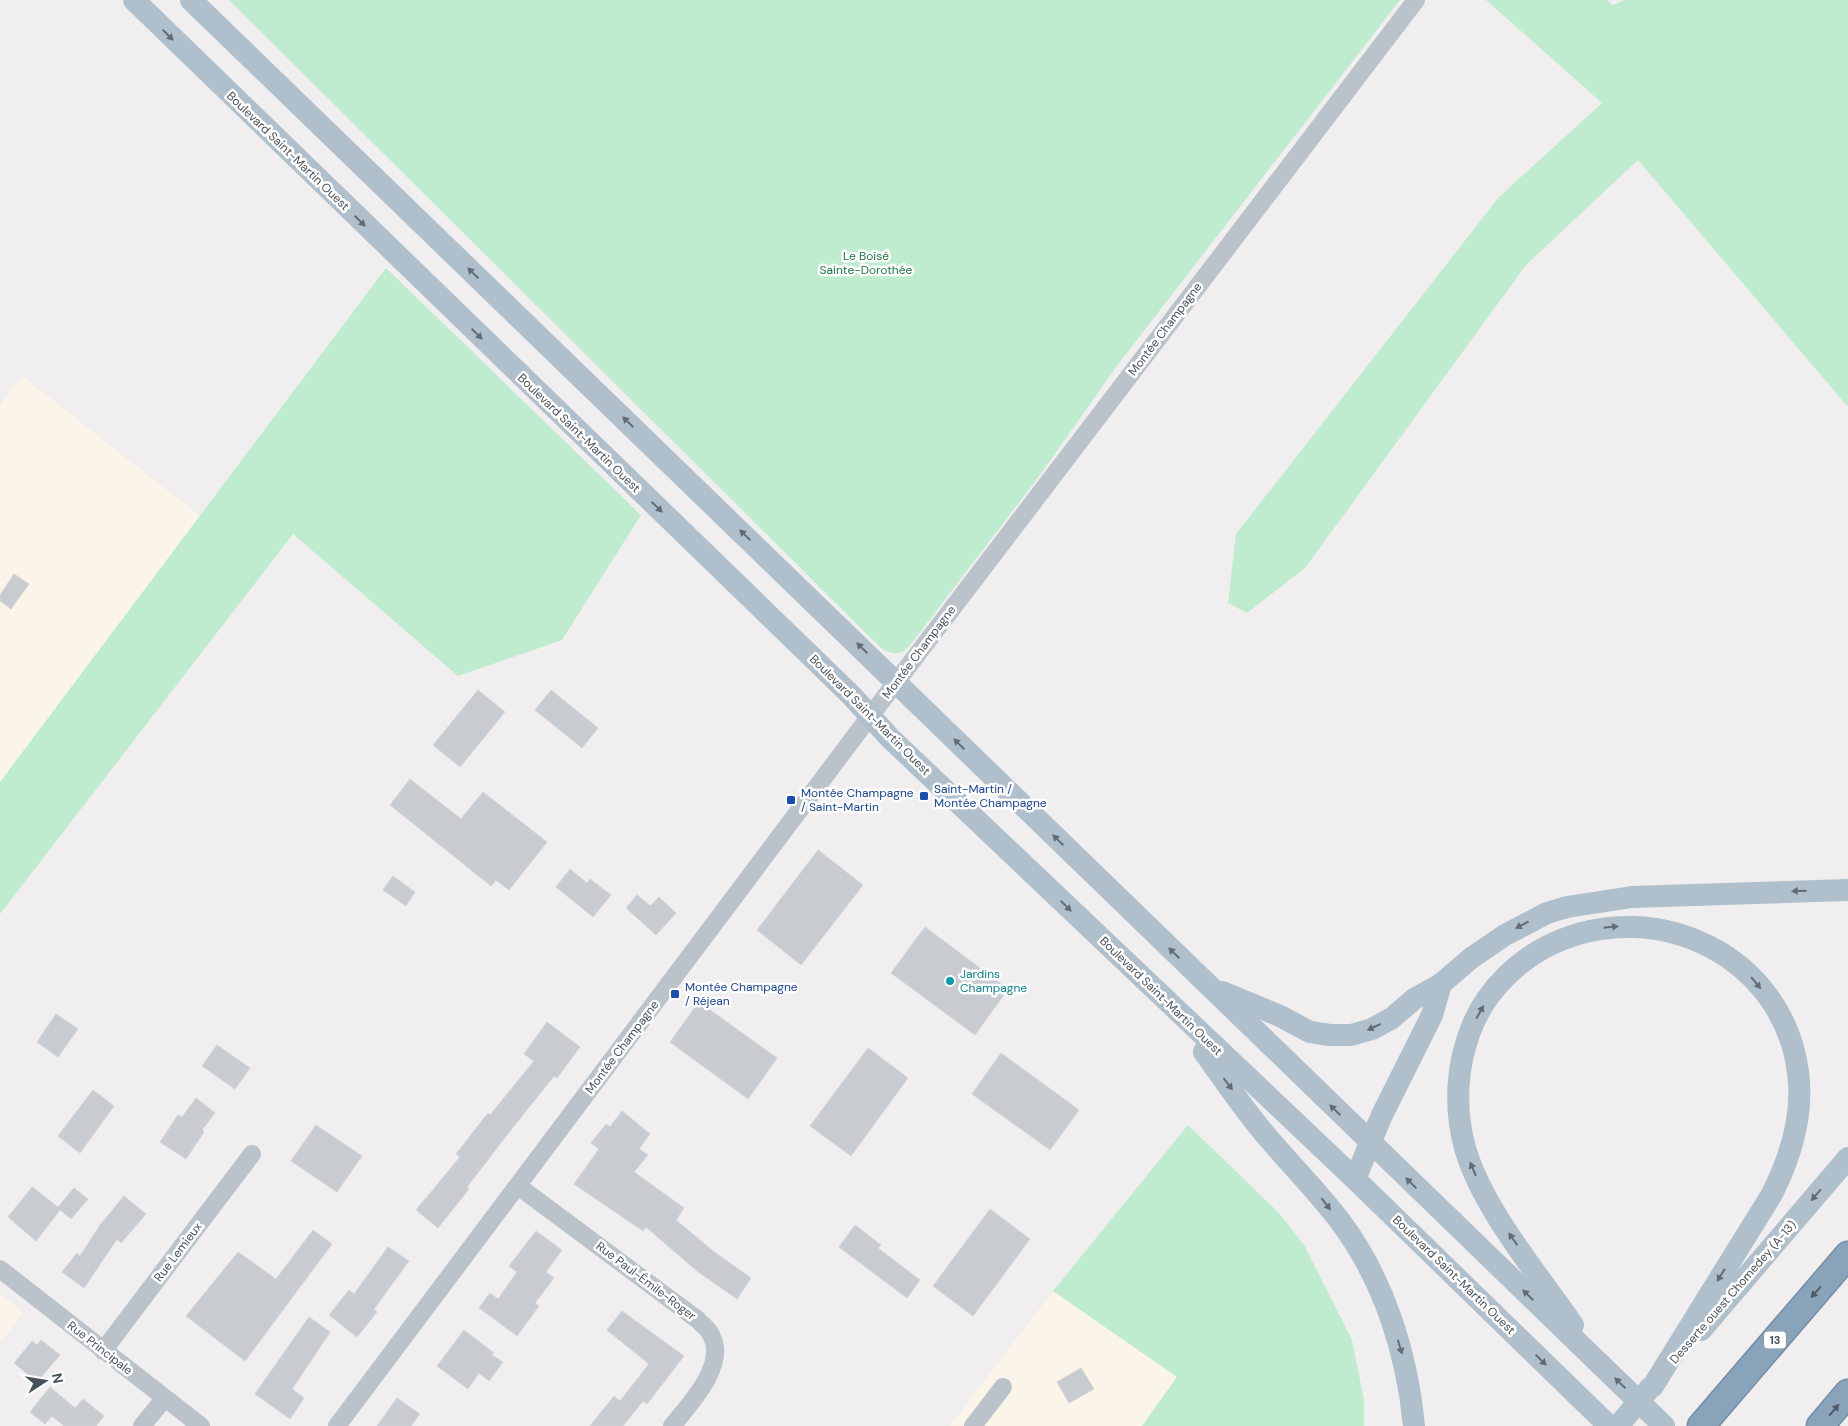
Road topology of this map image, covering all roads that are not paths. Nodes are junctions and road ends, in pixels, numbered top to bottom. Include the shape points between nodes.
1 (134, 0) edge
2 (191, 0) edge
3 (1416, 0) edge
4 (896, 682) junction
5 (871, 716) junction
6 (1848, 890) edge
7 (1441, 984) junction
8 (1209, 986) junction
9 (1167, 1003) junction
10 (1370, 1144) junction
11 (252, 1154) dead end
12 (1848, 1158) edge
13 (1355, 1179) junction
14 (518, 1186) junction
15 (1848, 1255) edge
16 (0, 1269) edge
17 (103, 1351) junction
18 (1601, 1365) junction
19 (1653, 1386) junction
20 (1002, 1387) dead end
21 (1848, 1393) edge
22 (164, 1399) junction
23 (142, 1426) edge
24 (201, 1426) edge
25 (337, 1426) edge
26 (672, 1426) edge
27 (973, 1426) edge
28 (1414, 1426) edge
29 (1609, 1426) edge
30 (1618, 1426) edge
31 (1664, 1426) edge
32 (1702, 1426) edge
33 (1820, 1426) edge

1 -> 5 main road, Boulevard Saint-Martin Ouest
4 -> 2 main road
3 - 4 street, Montée Champagne
4 - 5 street, Montée Champagne
8 -> 4 main road
5 -> 9 main road, Boulevard Saint-Martin Ouest via 890,738
5 - 14 street, Montée Champagne
6 -> 7 main road via 1632,897 1574,905 1547,913 1505,935
7 -> 8 main road via 1377,1026 1362,1033 1341,1036 1310,1032
7 - 10 main road via 1432,1015
10 -> 8 main road
9 - 13 main road, Boulevard Saint-Martin Ouest
9 -> 28 main road via 1269,1139 1330,1209 1363,1258 1401,1349
10 - 13 main road
18 -> 10 main road
11 - 17 street, Rue Lemieux
12 -> 19 main road, Desserte ouest Chomedey (A-13)
13 -> 29 main road, Boulevard Saint-Martin Ouest
14 - 25 street, Montée Champagne
14 - 26 street, Rue Paul-Émile-Roger via 698,1320 712,1335 715,1359 704,1386
15 -> 32 highway, 13
16 - 17 street, Rue Principale
17 - 22 street, Rue Principale
18 -> 19 main road via 1483,1192 1469,1160 1462,1132 1458,1104 1460,1074 1466,1042 1478,1014 1495,989 1518,965 1546,946 1580,932 1616,926 1650,927 1702,942 1718,950 1748,974 1769,999 1785,1026 1796,1058 1800,1086 1795,1136 1782,1174
31 -> 18 main road, bridge
19 - 30 main road, Desserte ouest Chomedey (A-13)
20 - 27 street
33 -> 21 highway
22 - 23 street
22 - 24 street, Rue Principale

